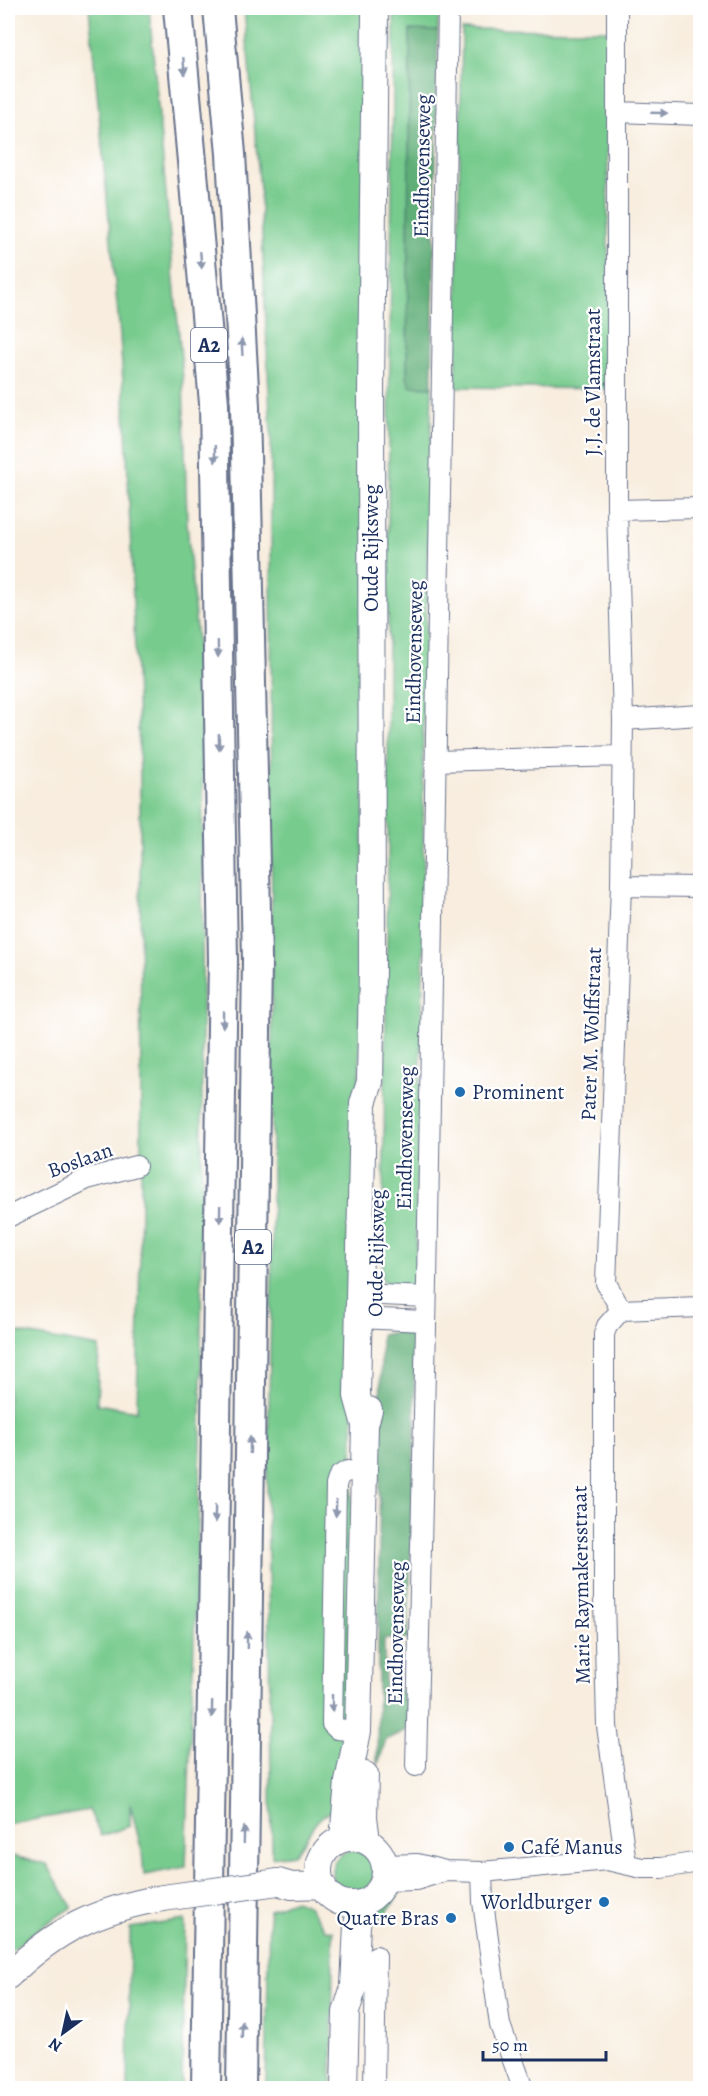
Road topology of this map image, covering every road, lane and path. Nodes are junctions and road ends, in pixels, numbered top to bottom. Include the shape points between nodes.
1 (178, 8) edge
2 (218, 8) edge
3 (448, 8) edge
4 (617, 8) edge
5 (375, 9) edge
6 (617, 112) junction
7 (700, 115) edge
8 (700, 508) edge
9 (617, 510) junction
10 (700, 715) edge
11 (623, 720) junction
12 (622, 756) junction
13 (436, 761) junction
14 (621, 886) junction
15 (700, 887) edge
16 (136, 1166) dead end
17 (8, 1217) edge
18 (426, 1297) junction
19 (367, 1306) junction
20 (700, 1307) edge
21 (621, 1311) junction
22 (425, 1321) junction
23 (416, 1766) dead end
24 (355, 1840) junction
25 (700, 1862) edge
26 (626, 1863) junction
27 (482, 1872) junction
28 (384, 1873) junction
29 (321, 1876) junction
30 (352, 1903) junction
31 (376, 1956) dead end
32 (8, 1976) edge
33 (375, 2043) junction
34 (345, 2044) junction
35 (206, 2088) edge
36 (241, 2088) edge
37 (344, 2088) edge
38 (374, 2088) edge
39 (523, 2088) edge

1 -> 35 highway, A2 via 214,403 224,960
36 -> 2 highway, A2 via 257,960 245,406 231,154
3 - 13 street, Eindhovenseweg
4 - 6 street, J.J. de Vlamstraat
5 - 19 main road, Oude Rijksweg via 370,1082 378,1104
6 -> 7 street
6 - 9 street, J.J. de Vlamstraat
8 - 9 street
9 - 11 street, J.J. de Vlamstraat
10 - 11 street
11 - 12 street, J.J. de Vlamstraat
12 - 13 street
12 - 14 street, Pater M. Wolffstraat
13 - 18 street, Eindhovenseweg
14 - 15 street
14 - 21 street, Pater M. Wolffstraat via 606,1283
16 - 17 street, Boslaan via 87,1179
18 - 19 street
18 - 22 street, Eindhovenseweg
19 - 22 street
19 - 24 main road, Oude Rijksweg via 357,1396 365,1425 358,1731 348,1782
20 - 21 street
21 - 26 street, Marie Raymakersstraat via 604,1335 604,1597 607,1726
22 - 23 street, Eindhovenseweg
24 - 28 main road via 378,1851
24 - 29 main road via 336,1842 325,1853
25 - 26 street via 661,1868
26 - 27 street via 607,1860
27 - 28 street via 446,1871 417,1864
27 - 39 street via 500,2025
28 - 30 main road via 372,1898
29 - 30 main road via 333,1898
29 - 32 main road, bridge via 123,1906 67,1928 29,1955
30 - 34 main road via 340,1985 346,2012
31 - 33 street
33 - 34 street
33 - 38 street
34 - 37 main road

